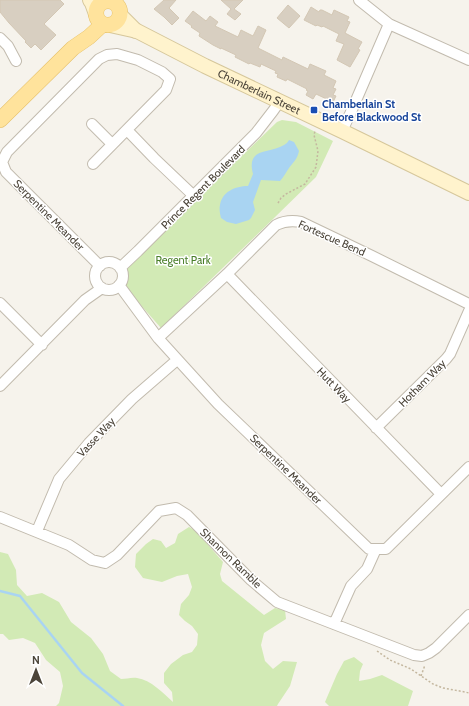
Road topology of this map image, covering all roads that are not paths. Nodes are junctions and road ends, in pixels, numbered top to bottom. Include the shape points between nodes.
1 (90, 0) edge
2 (359, 0) edge
3 (110, 10) edge
4 (389, 24) junction
5 (0, 38) edge
6 (469, 60) edge
7 (16, 61) dead end
8 (280, 101) junction
9 (0, 120) edge
10 (92, 124) dead end
11 (127, 130) junction
12 (342, 131) junction
13 (112, 144) junction
14 (93, 164) dead end
15 (469, 193) edge
16 (194, 196) junction
17 (100, 266) junction
18 (120, 268) junction
19 (227, 274) junction
20 (120, 285) junction
21 (102, 288) junction
22 (0, 303) edge
23 (469, 304) edge
24 (469, 311) edge
25 (158, 338) junction
26 (42, 345) junction
27 (177, 360) junction
28 (0, 386) edge
29 (376, 428) junction
30 (469, 467) edge
31 (441, 494) junction
32 (0, 517) edge
33 (37, 531) junction
34 (376, 549) junction
35 (469, 615) edge
36 (334, 624) junction

1 - 3 main road, Chamberlain Street
2 - 4 street
3 - 8 main road, Chamberlain Street via 137,32
3 - 9 main road via 89,37 73,48
4 - 6 street
4 - 12 street
5 - 7 street
8 - 12 main road, Chamberlain Street
8 - 16 street, Prince Regent Boulevard via 256,134
10 - 13 street
11 - 13 street
11 - 16 street
11 - 17 street, Serpentine Meander via 166,90 170,79 138,60 117,54 107,55 99,59 7,152 2,162 6,172
12 - 15 main road, Chamberlain Street
13 - 14 street
16 - 18 street, Prince Regent Boulevard
17 - 18 street via 110,262
17 - 21 street via 96,272 96,280
18 - 20 street via 123,277
19 - 23 street, Fortescue Bend via 276,225 295,220
19 - 25 street, Fortescue Bend
19 - 29 street, Hutt Way
20 - 21 street via 111,290
20 - 25 street, Serpentine Meander
21 - 26 street via 86,300
22 - 26 street
24 - 29 street, Hotham Way via 450,354
25 - 27 street, Serpentine Meander
26 - 28 street
27 - 33 street, Vasse Way via 132,399 89,443 59,479
27 - 34 street, Serpentine Meander via 218,404 369,549
29 - 31 street, Hutt Way
30 - 31 street
31 - 34 street via 386,549
32 - 33 street, Shannon Ramble
33 - 36 street, Shannon Ramble via 69,545 92,560 105,563 117,555 159,511 176,508 187,515 251,580 277,602
34 - 36 street via 367,569 351,586
35 - 36 street, Shannon Ramble via 436,648 422,656

